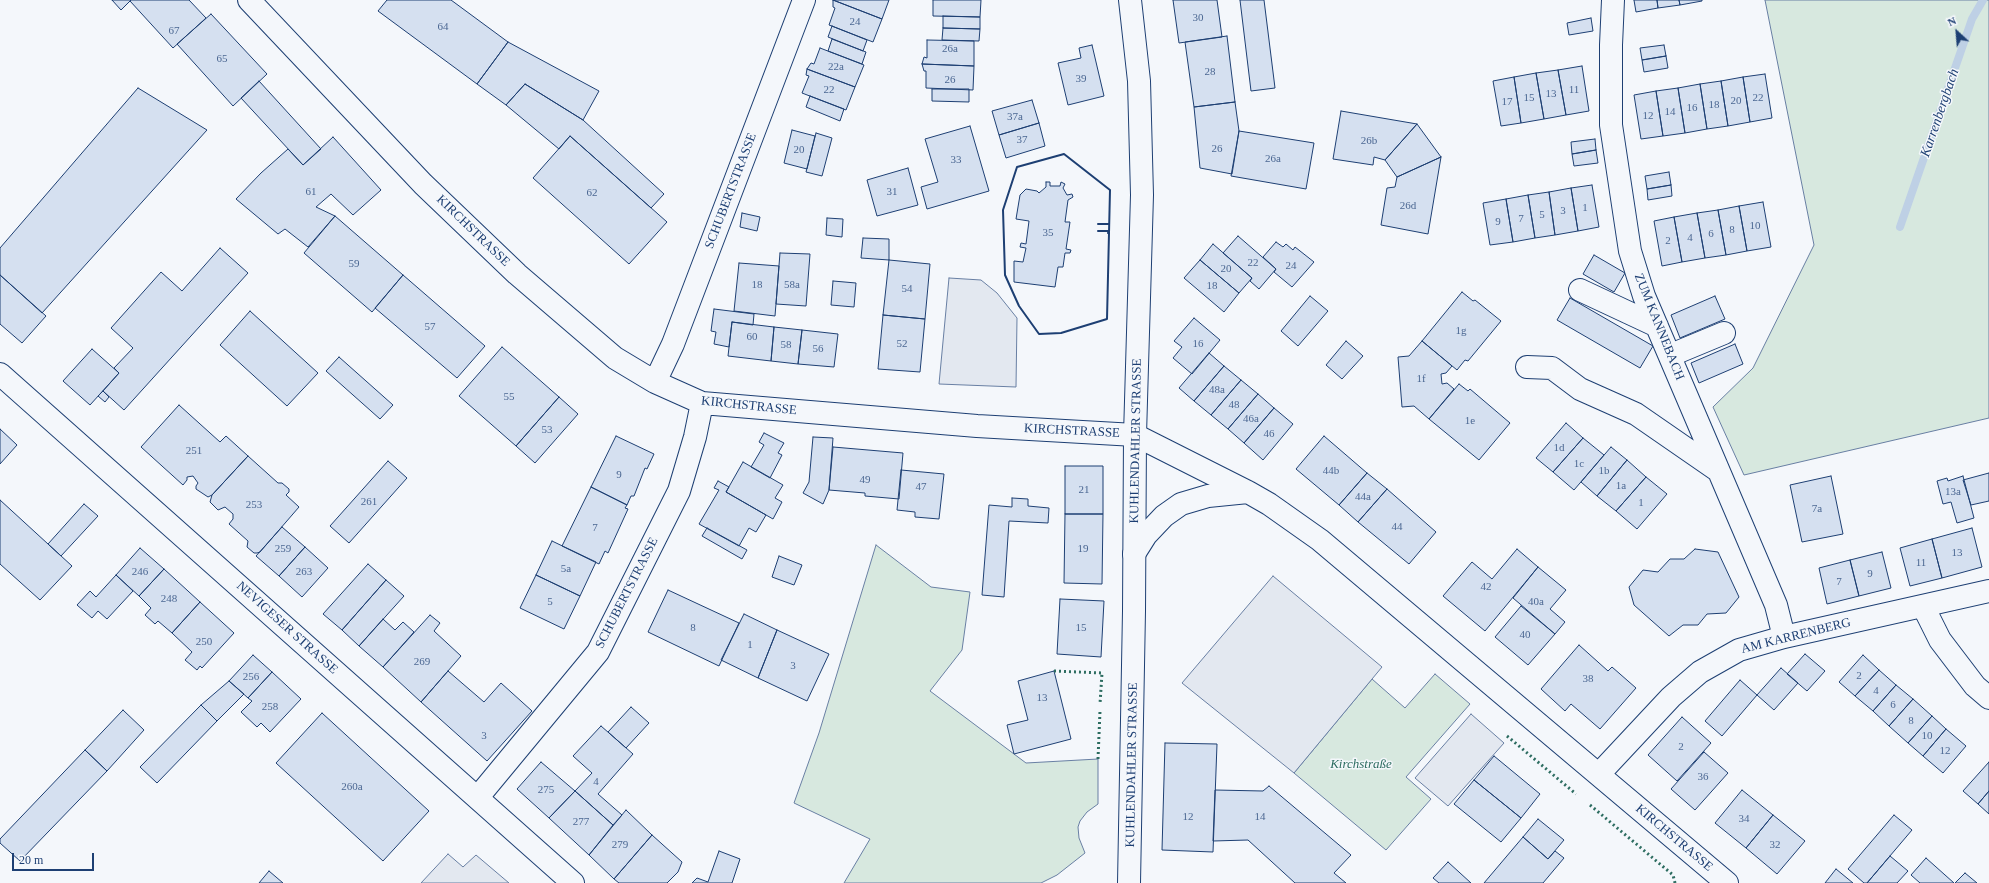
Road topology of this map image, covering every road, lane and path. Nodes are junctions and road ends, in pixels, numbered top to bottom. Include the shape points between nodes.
1 (249, 0) edge
2 (804, 0) edge
3 (1130, 0) edge
4 (1613, 0) edge
5 (1580, 290) dead end
6 (1657, 326) junction
7 (1724, 333) dead end
8 (1671, 355) junction
9 (1527, 366) dead end
10 (0, 374) edge
11 (655, 382) junction
12 (702, 403) junction
13 (1135, 435) junction
14 (1717, 470) junction
15 (1248, 492) junction
16 (1134, 554) junction
17 (1989, 591) edge
18 (1923, 606) junction
19 (1784, 637) junction
20 (1989, 698) edge
21 (1599, 774) junction
22 (478, 797) junction
23 (1720, 881) edge
24 (573, 883) edge
25 (1129, 883) edge

1 - 11 street, KIRCHSTRASSE via 423,184 517,274 614,358
2 - 11 street, SCHUBERTSTRASSE via 673,344
3 - 13 street, KUHLENDAHLER STRASSE via 1139,81 1142,195
4 - 6 street, ZUM KANNEBACH via 1611,125 1630,251 1644,296
5 - 6 street
6 - 8 street, ZUM KANNEBACH
7 - 8 street
8 - 14 street, ZUM KANNEBACH
9 - 14 street via 1552,368 1580,389 1636,414
10 - 22 street, NEVIGESER STRASSE
11 - 12 street, KIRCHSTRASSE
12 - 13 street, KIRCHSTRASSE via 977,426
12 - 22 street, SCHUBERTSTRASSE via 679,491 598,652
13 - 15 street, KIRCHSTRASSE
13 - 16 street, KUHLENDAHLER STRASSE
14 - 19 street, ZUM KANNEBACH via 1776,605
15 - 16 street via 1208,496 1181,504 1164,516 1146,535
15 - 21 street, KIRCHSTRASSE via 1320,540
16 - 25 street, KUHLENDAHLER STRASSE
17 - 18 street, AM KARRENBERG
18 - 19 street, AM KARRENBERG
18 - 20 street via 1940,640 1975,686
19 - 21 street, AM KARRENBERG via 1739,650 1700,672 1671,697
21 - 23 street, KIRCHSTRASSE
22 - 24 street, NEVIGESER STRASSE

